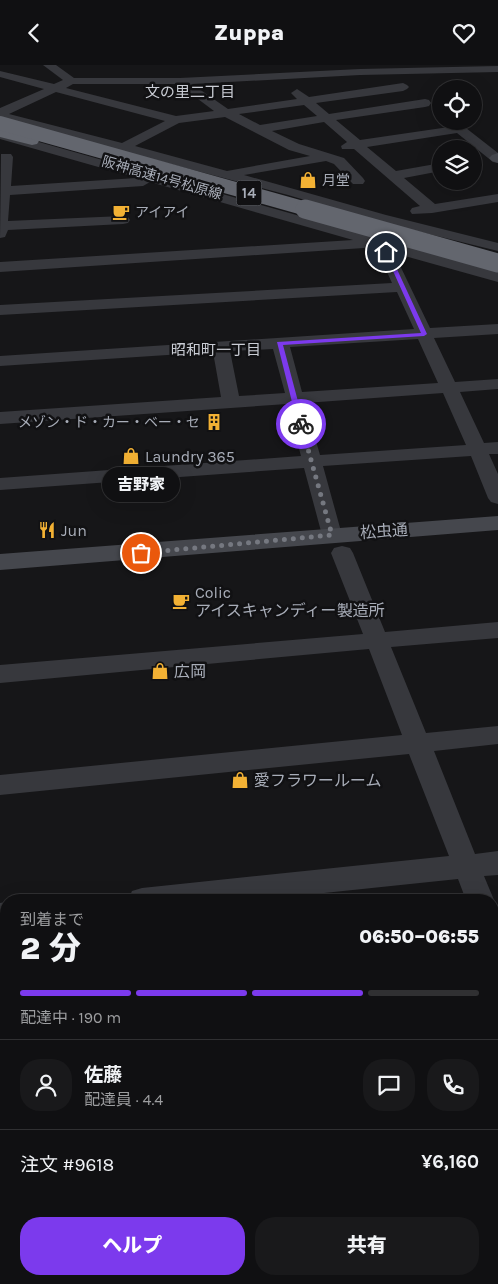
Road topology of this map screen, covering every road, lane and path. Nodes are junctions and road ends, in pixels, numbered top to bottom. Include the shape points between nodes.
1 (49, 65) edge
2 (249, 65) edge
3 (412, 67) edge
4 (357, 68) edge
5 (477, 68) edge
6 (498, 69) edge
7 (306, 70) edge
8 (384, 71) junction
9 (0, 74) edge
10 (277, 76) junction
11 (254, 77) junction
12 (178, 78) junction
13 (71, 81) junction
14 (136, 81) junction
15 (403, 87) junction
16 (54, 89) junction
17 (305, 101) junction
18 (425, 103) junction
19 (432, 108) edge
20 (146, 112) junction
21 (225, 112) junction
22 (0, 115) edge
23 (325, 118) junction
24 (176, 120) junction
25 (0, 123) edge
26 (258, 129) junction
27 (432, 129) edge
28 (461, 130) edge
29 (0, 133) edge
30 (356, 145) junction
31 (124, 147) junction
32 (310, 151) junction
33 (63, 153) junction
34 (12, 157) edge
35 (327, 157) junction
36 (498, 158) edge
37 (482, 161) dead end
38 (432, 169) edge
39 (226, 175) junction
40 (397, 175) dead end
41 (160, 181) junction
42 (358, 181) dead end
43 (2, 191) edge
44 (293, 192) junction
45 (498, 197) edge
46 (258, 208) junction
47 (432, 209) junction
48 (241, 213) dead end
49 (381, 218) junction
50 (123, 220) dead end
51 (0, 227) edge
52 (0, 234) edge
53 (369, 240) junction
54 (392, 247) junction
55 (498, 247) edge
56 (498, 254) edge
57 (498, 263) edge
58 (0, 267) edge
59 (498, 275) edge
60 (402, 287) junction
61 (0, 310) edge
62 (498, 329) edge
63 (424, 334) junction
64 (280, 343) junction
65 (221, 347) junction
66 (0, 361) edge
67 (498, 384) edge
68 (450, 388) junction
69 (294, 399) junction
70 (232, 403) junction
71 (0, 418) edge
72 (498, 448) edge
73 (478, 450) junction
74 (311, 462) junction
75 (0, 484) edge
76 (498, 498) edge
77 (498, 523) edge
78 (498, 541) edge
79 (337, 544) junction
80 (0, 562) edge
81 (0, 580) edge
82 (498, 630) edge
83 (376, 640) junction
84 (0, 674) edge
85 (498, 735) edge
86 (417, 742) junction
87 (0, 785) edge
88 (498, 863) edge
89 (467, 867) junction
90 (240, 894) edge
91 (478, 894) edge

1 - 13 street
2 - 11 street
3 - 5 street
3 - 8 street
4 - 7 street
4 - 8 street
5 - 6 street
7 - 10 street
8 - 15 street
9 - 16 street
10 - 11 street
10 - 17 street
11 - 12 street
12 - 14 street
12 - 21 street
13 - 14 street via 114,77
13 - 16 street
14 - 20 street
15 - 17 street
15 - 18 street
16 - 20 street
16 - 22 street
17 - 21 street
17 - 23 street
18 - 19 street
18 - 23 street
20 - 24 street
21 - 24 street
21 - 26 street
22 - 31 street
22 - 56 highway
23 - 26 street
23 - 30 street
24 - 31 street
25 - 57 highway, 阪神高速14号松原線 / 14, bridge
26 - 32 street via 294,147
27 - 30 street
28 - 36 street
29 - 33 street
29 - 59 highway, 阪神高速14号松原線 / 14
30 - 32 street
30 - 47 street
31 - 39 street
32 - 35 street
33 - 34 street
33 - 41 street
34 - 43 street
35 - 39 street
35 - 42 street via 339,161
36 - 37 street
38 - 40 street
39 - 44 street
41 - 43 street
41 - 46 street
43 - 51 street
44 - 46 street
44 - 49 street
45 - 47 street
46 - 48 street
46 - 53 street
47 - 49 street
49 - 55 street
50 - 51 street
51 - 52 street
53 - 54 street
53 - 58 street via 362,245
54 - 59 street
54 - 60 street via 386,252
60 - 61 street
60 - 63 street
62 - 63 street
63 - 64 street
63 - 68 street
64 - 65 street
64 - 69 street
65 - 66 street
65 - 70 street
67 - 68 street
68 - 69 street
68 - 73 street
69 - 70 street
69 - 74 street
70 - 71 street
72 - 73 street
73 - 74 street
73 - 76 street
74 - 75 street
74 - 79 street
77 - 79 street, 松虫通
78 - 79 street, 松虫通
79 - 80 street, 松虫通
79 - 81 street, 松虫通
79 - 83 street
82 - 83 street
83 - 84 street
83 - 86 street
85 - 86 street
86 - 87 street
86 - 89 street
88 - 89 street
89 - 90 street
89 - 91 street

